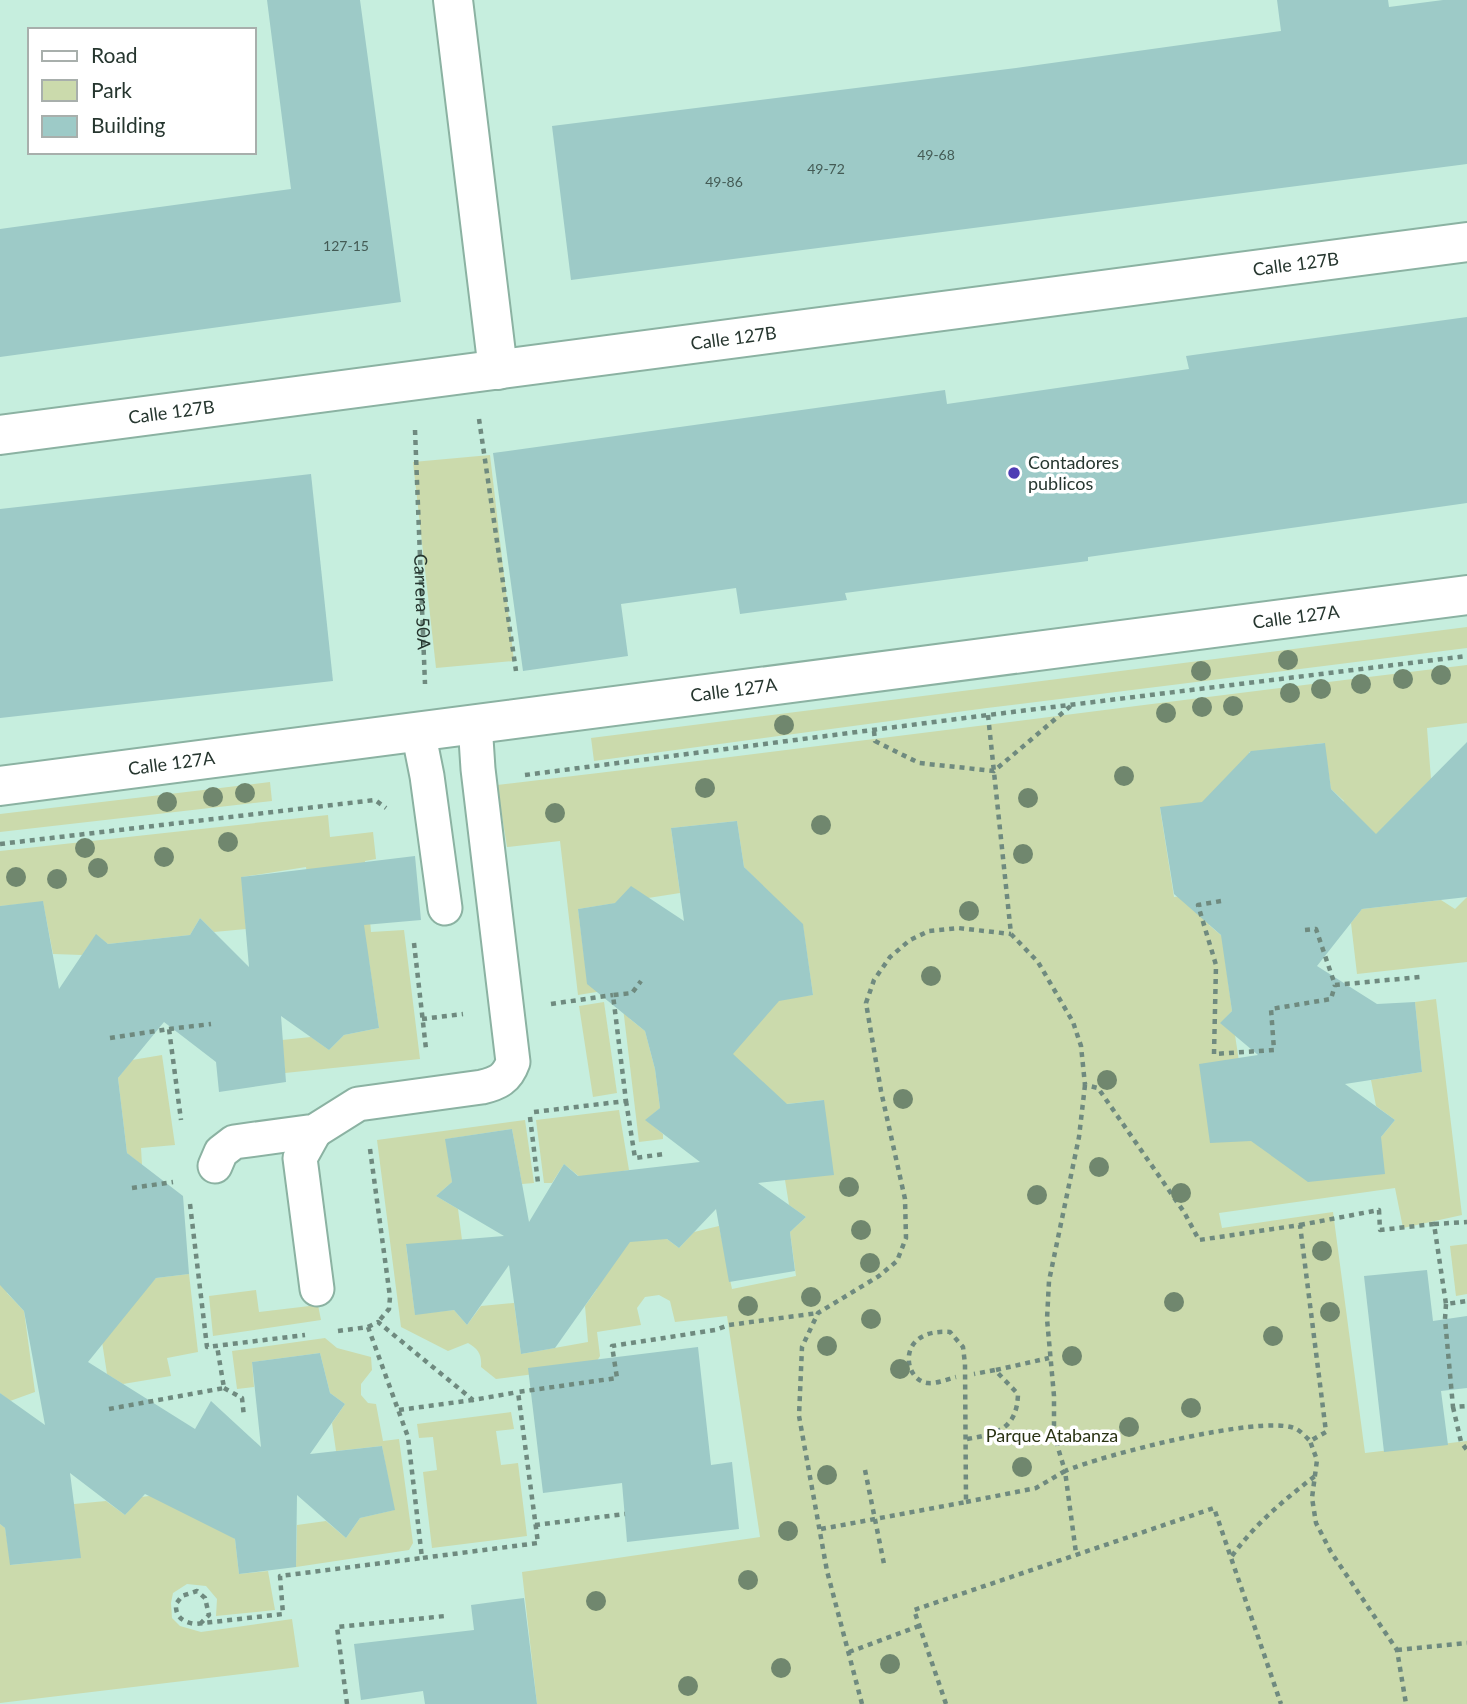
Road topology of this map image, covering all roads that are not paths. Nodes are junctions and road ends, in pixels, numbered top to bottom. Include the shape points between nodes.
1 (453, 0) edge
2 (1467, 242) edge
3 (485, 372) junction
4 (0, 435) edge
5 (1467, 595) edge
6 (475, 723) junction
7 (408, 733) junction
8 (0, 786) edge
9 (445, 908) dead end
10 (315, 1131) junction
11 (215, 1166) dead end
12 (317, 1289) dead end

1 - 3 street
2 - 3 street, Calle 127B
3 - 4 street, Calle 127B
5 - 6 street, Calle 127A
6 - 7 street, Calle 127A
6 - 10 lane via 513,1062 508,1075 482,1087 358,1104
7 - 8 street, Calle 127A
7 - 9 lane via 427,776
10 - 11 lane via 234,1142 221,1152
10 - 12 lane via 300,1158

